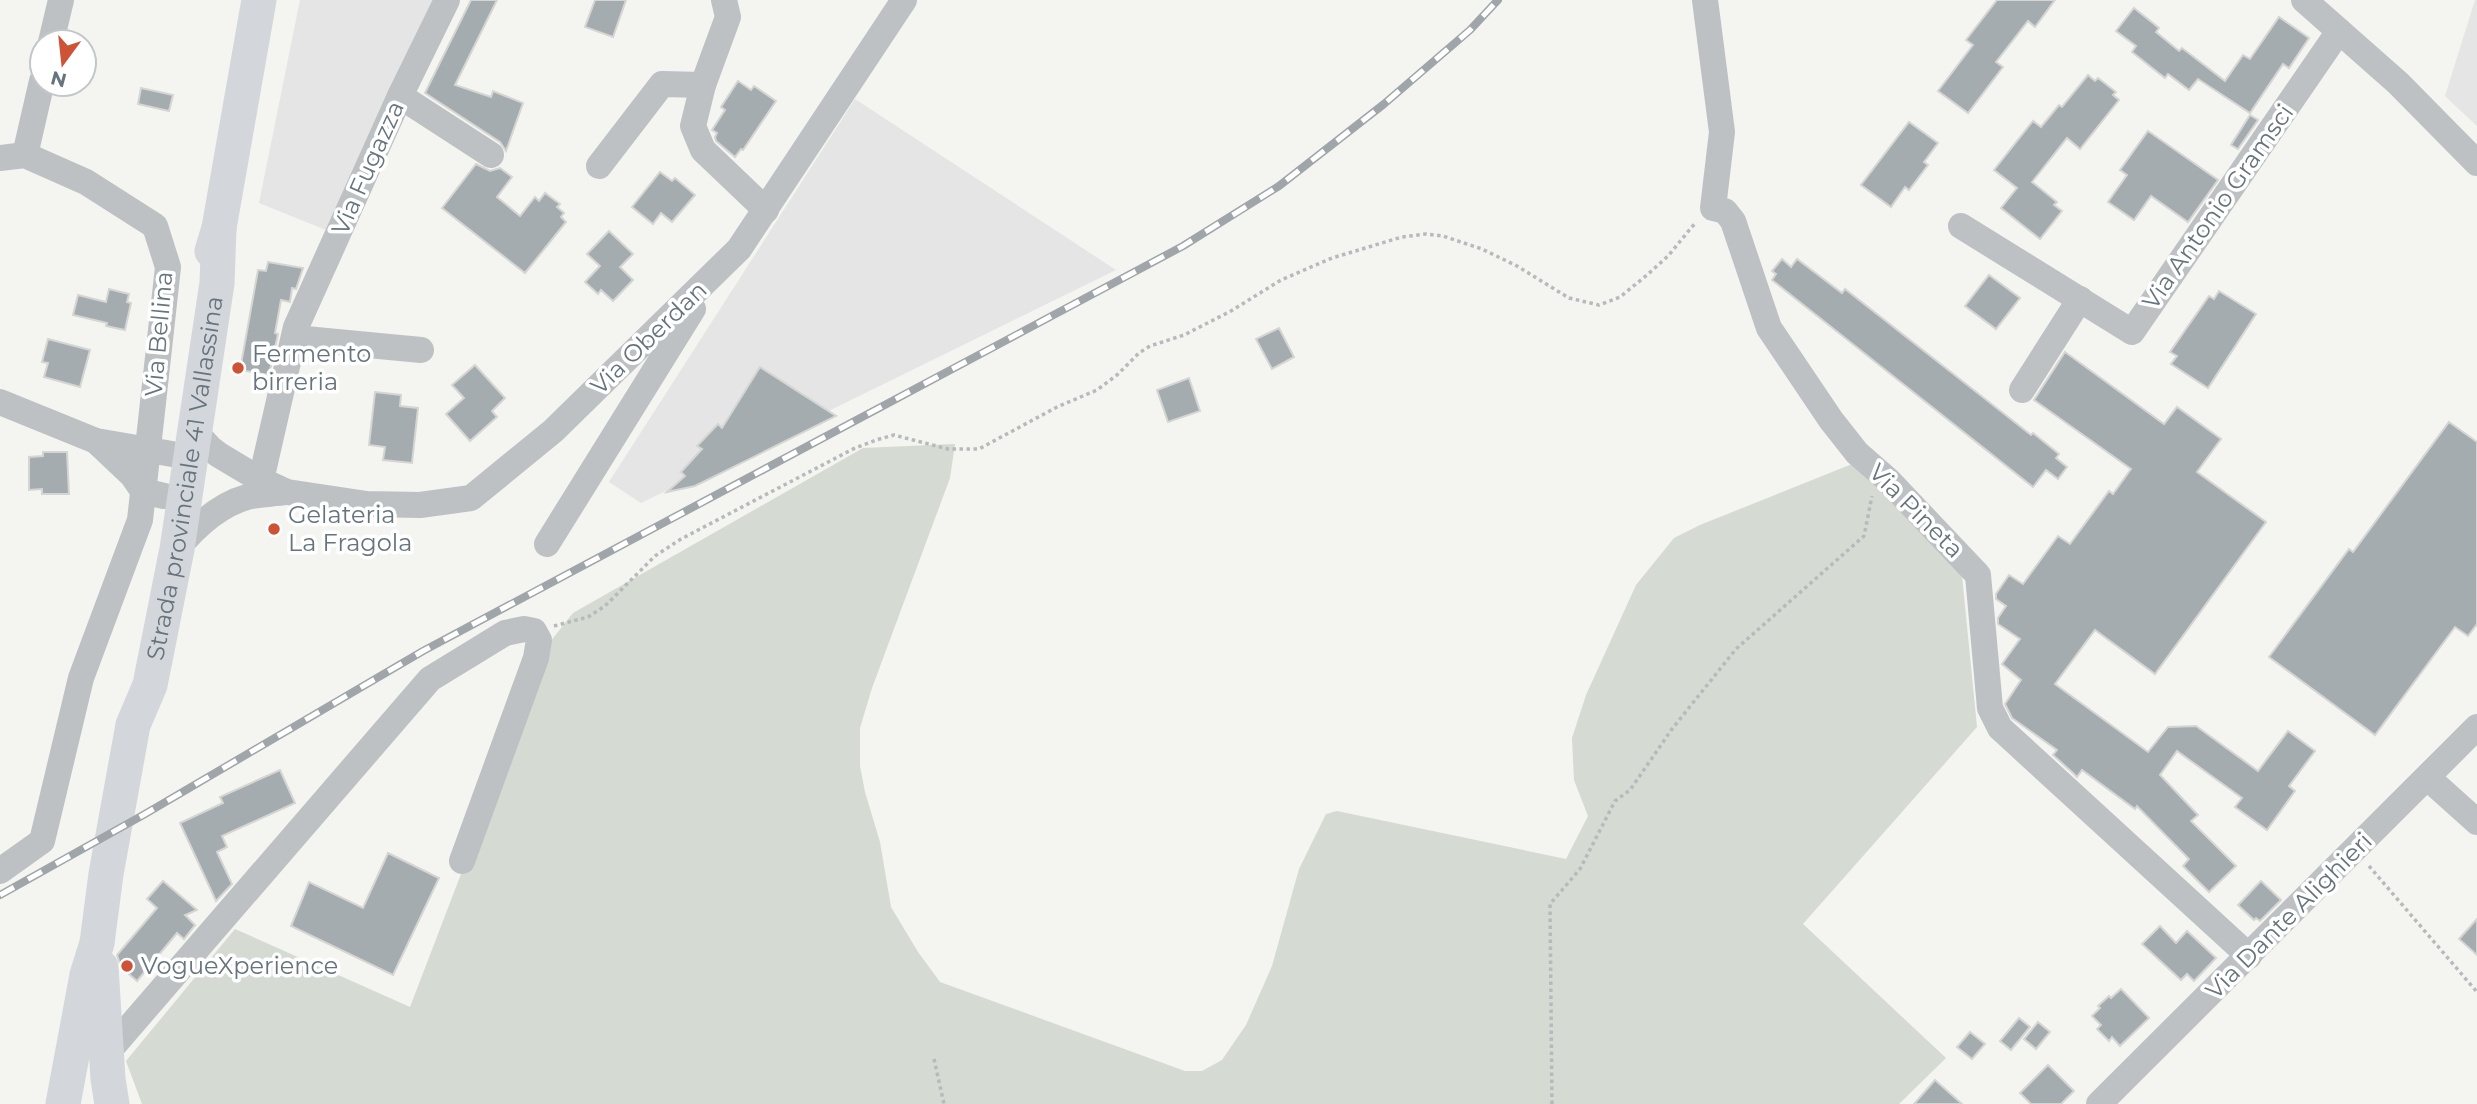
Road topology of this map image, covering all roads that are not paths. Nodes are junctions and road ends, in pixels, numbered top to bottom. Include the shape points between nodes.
1 (61, 0) edge
2 (259, 0) edge
3 (447, 0) edge
4 (724, 0) edge
5 (904, 0) edge
6 (1705, 0) edge
7 (2304, 0) edge
8 (54, 28) edge
9 (2339, 31) junction
10 (703, 85) junction
11 (400, 96) junction
12 (35, 98) edge
13 (491, 155) dead end
14 (12, 156) edge
15 (2477, 163) edge
16 (599, 166) dead end
17 (766, 209) junction
18 (1961, 226) dead end
19 (714, 274) junction
20 (2080, 299) junction
21 (295, 338) junction
22 (421, 350) dead end
23 (2021, 390) dead end
24 (0, 402) edge
25 (96, 441) junction
26 (172, 446) junction
27 (261, 480) junction
28 (287, 492) junction
29 (154, 494) junction
30 (547, 544) dead end
31 (177, 549) junction
32 (133, 725) junction
33 (2477, 727) edge
34 (2428, 778) junction
35 (2477, 822) edge
36 (462, 861) dead end
37 (0, 871) edge
38 (97, 943) junction
39 (2249, 956) junction
40 (107, 1053) junction
41 (63, 1104) edge
42 (76, 1104) edge
43 (98, 1104) edge
44 (112, 1104) edge
45 (2099, 1104) edge

1 - 8 street
2 - 26 main road, Strada provinciale 41 Vallassina via 219,228 217,283
3 - 11 street, Via Fugazza
4 - 10 street via 728,17
5 - 17 street, Via Oberdan
6 - 39 street, Via Pineta via 1722,132 1713,208 1725,211 1733,221 1769,328 1857,453 1978,575 1990,708 2000,728
7 - 9 street
9 - 15 street
9 - 20 street, Via Antonio Gramsci via 2132,331
10 - 16 street via 662,85
10 - 17 street via 693,126 703,150
11 - 13 street
11 - 21 street, Via Fugazza
12 - 14 street
14 - 26 street, Via Bellina via 86,182 155,226 168,267
17 - 19 street, Via Oberdan via 739,249
18 - 20 street, Via Antonio Gramsci
19 - 28 street, Via Oberdan via 553,431 471,498 420,505 368,504
19 - 30 street
20 - 23 street
21 - 22 street
21 - 27 street, Via Fugazza
24 - 25 street
25 - 26 street
25 - 29 street
26 - 27 street, Via Oberdan via 211,449
26 - 29 main road, Strada provinciale 41 Vallassina
26 - 31 main road, Strada provinciale 41 Vallassina
27 - 28 street, Via Oberdan
28 - 31 street, Via Oberdan via 247,497 224,508 199,524
29 - 32 main road, Strada provinciale 41 Vallassina via 132,688
29 - 37 street via 81,678 42,841
31 - 32 main road, Strada provinciale 41 Vallassina via 150,685
32 - 38 main road, Strada provinciale 41 Vallassina
33 - 34 street, Via Dante Alighieri
34 - 35 street
34 - 39 street, Via Dante Alighieri
36 - 40 street via 536,658 539,640 534,631 505,633 430,678
38 - 40 main road, Strada provinciale 41 Vallassina
38 - 41 main road, Strada provinciale 41 Vallassina
39 - 45 street, Via Dante Alighieri
40 - 44 main road, Strada provinciale 41 Vallassina
42 - 43 main road

